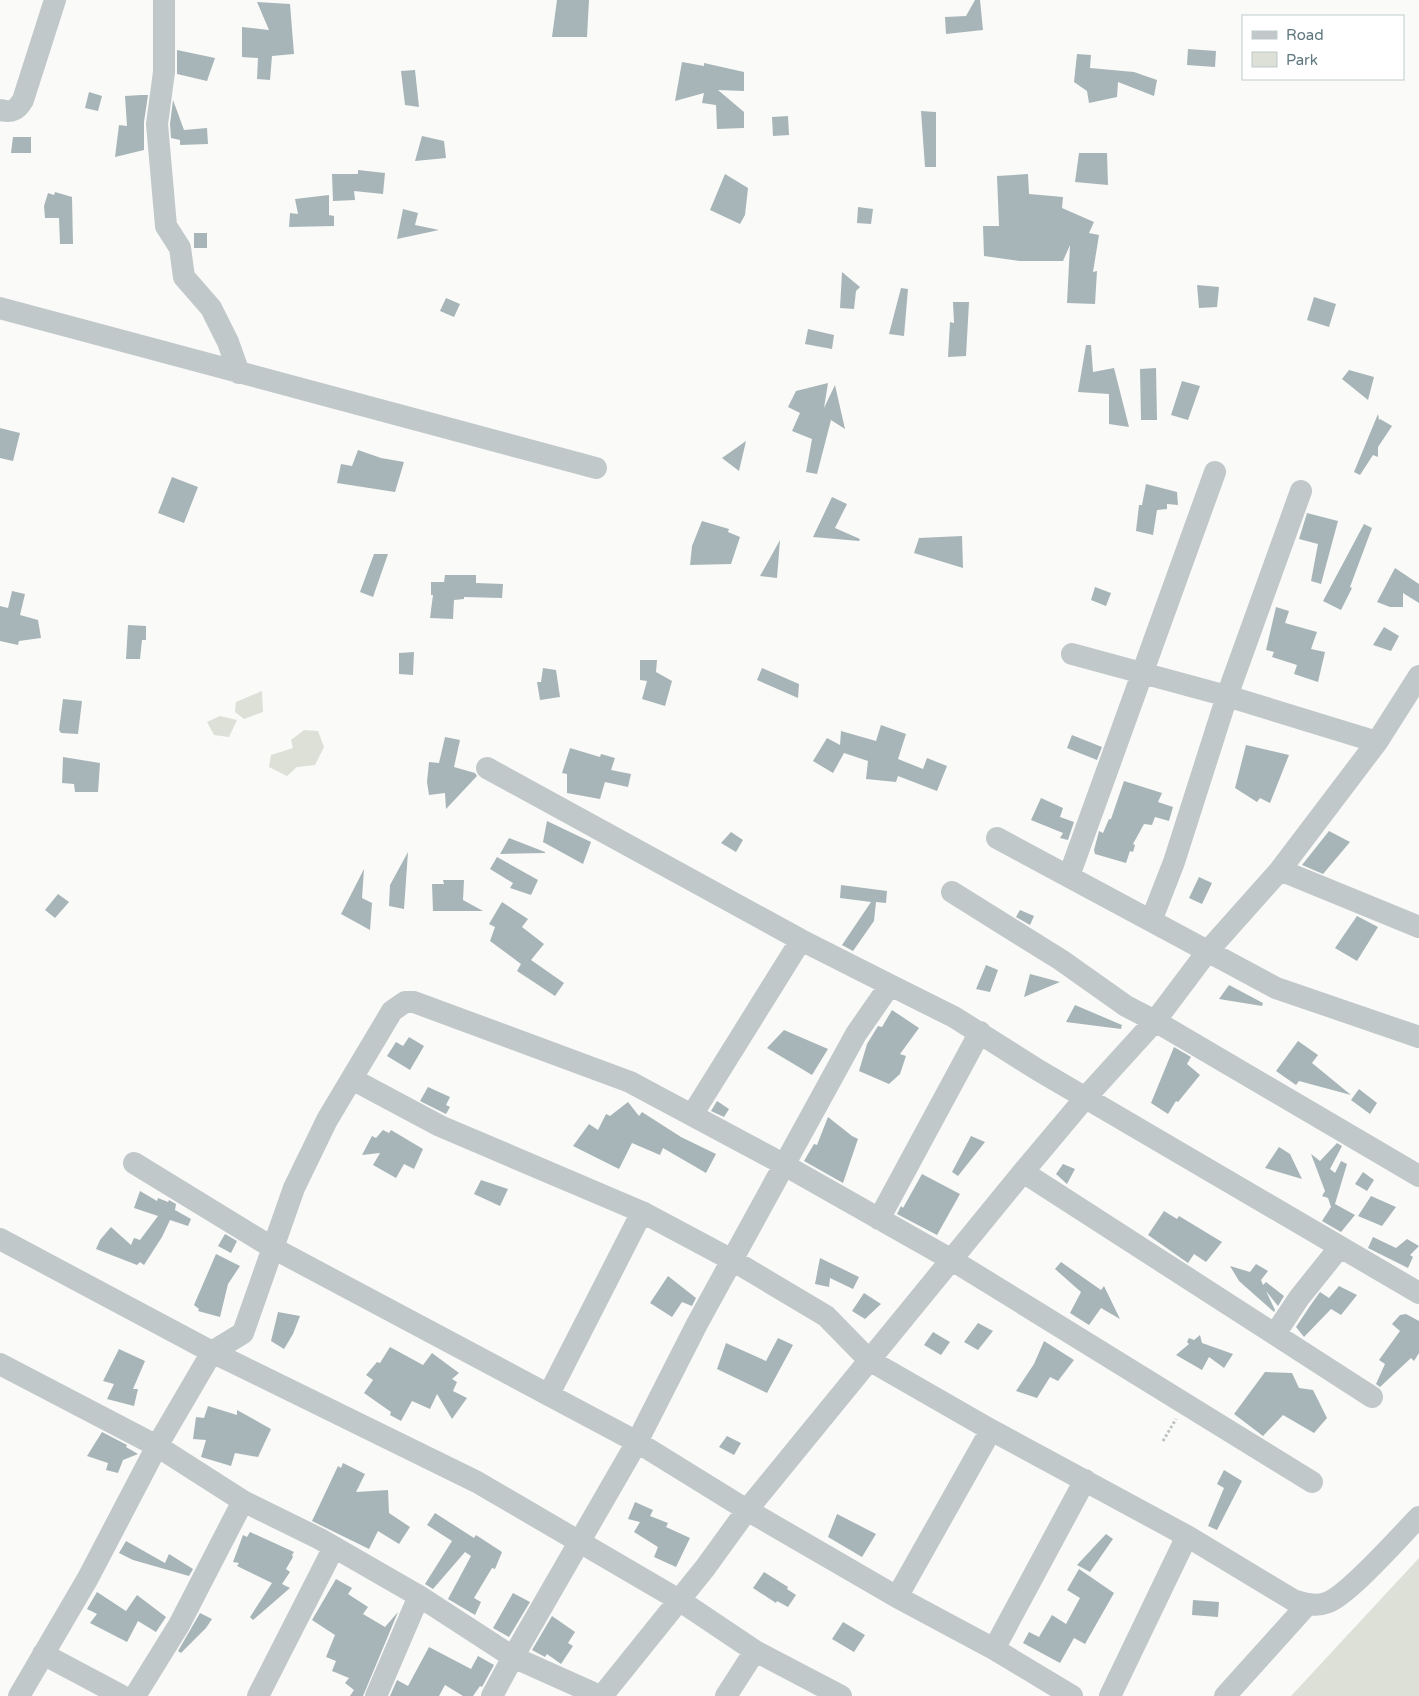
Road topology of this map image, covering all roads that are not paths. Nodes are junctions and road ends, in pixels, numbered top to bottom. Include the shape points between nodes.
1 (55, 0) edge
2 (164, 0) edge
3 (0, 110) edge
4 (0, 308) edge
5 (240, 373) junction
6 (596, 468) dead end
7 (1216, 472) dead end
8 (1301, 491) dead end
9 (1072, 654) dead end
10 (1142, 673) junction
11 (1418, 681) edge
12 (1227, 696) junction
13 (1377, 742) junction
14 (488, 768) dead end
15 (998, 838) dead end
16 (1280, 870) junction
17 (1069, 876) junction
18 (952, 892) dead end
19 (1151, 921) junction
20 (1419, 927) edge
21 (801, 940) junction
22 (1207, 952) junction
23 (890, 986) junction
24 (1155, 1021) junction
25 (980, 1032) junction
26 (1419, 1037) edge
27 (352, 1079) junction
28 (1086, 1097) junction
29 (692, 1115) junction
30 (134, 1163) dead end
31 (784, 1165) junction
32 (1023, 1172) junction
33 (1419, 1176) edge
34 (642, 1212) junction
35 (880, 1219) junction
36 (0, 1239) edge
37 (273, 1248) junction
38 (1339, 1248) junction
39 (732, 1260) junction
40 (952, 1260) junction
41 (1419, 1293) edge
42 (1275, 1334) junction
43 (212, 1352) junction
44 (869, 1360) junction
45 (0, 1364) edge
46 (549, 1394) junction
47 (1372, 1397) dead end
48 (990, 1430) junction
49 (637, 1442) junction
50 (157, 1446) junction
51 (1085, 1480) junction
52 (1312, 1482) dead end
53 (242, 1501) junction
54 (747, 1510) junction
55 (1419, 1518) edge
56 (1187, 1536) junction
57 (580, 1540) junction
58 (334, 1547) junction
59 (419, 1596) junction
60 (897, 1597) junction
61 (679, 1600) junction
62 (1307, 1605) junction
63 (994, 1649) junction
64 (755, 1651) junction
65 (44, 1654) junction
66 (512, 1656) junction
67 (19, 1696) edge
68 (122, 1696) edge
69 (136, 1696) edge
70 (258, 1696) edge
71 (376, 1696) edge
72 (492, 1696) edge
73 (601, 1696) edge
74 (726, 1696) edge
75 (841, 1696) edge
76 (1072, 1696) edge
77 (1110, 1696) edge
78 (1225, 1696) edge

1 - 3 street via 23,100 18,109
2 - 5 street via 164,72 157,124 166,226 180,248 184,277 211,308
4 - 5 street
5 - 6 street
7 - 10 street
8 - 12 street
9 - 10 street
10 - 12 street
10 - 17 street
11 - 13 street
12 - 13 street
12 - 19 street via 1174,862
13 - 16 street
14 - 21 street
15 - 17 street
16 - 20 street
16 - 22 street
17 - 19 street
18 - 24 street via 1061,960 1126,1006
19 - 22 street
21 - 23 street
21 - 29 street
22 - 24 street
22 - 26 street via 1276,988
23 - 25 street
23 - 31 street via 856,1034
24 - 28 street
24 - 33 street
25 - 28 street
25 - 35 street
27 - 29 street via 392,1011 405,1002 414,1002 630,1082
27 - 34 street via 440,1126
27 - 37 street via 327,1120 294,1188
28 - 32 street
28 - 38 street
29 - 31 street
30 - 37 street
31 - 35 street
31 - 39 street
32 - 40 street
32 - 42 street
34 - 39 street
34 - 46 street
35 - 40 street
36 - 43 street
37 - 43 street via 243,1333
37 - 46 street
38 - 41 street
38 - 42 street
39 - 44 street via 826,1316
39 - 49 street
40 - 44 street
40 - 52 street
42 - 47 street
43 - 50 street
43 - 57 street via 477,1482
44 - 48 street
44 - 54 street
45 - 50 street
46 - 49 street
48 - 51 street
48 - 60 street
49 - 54 street
49 - 57 street
50 - 53 street
50 - 65 street
51 - 56 street
51 - 63 street
53 - 58 street
53 - 69 street via 178,1625
54 - 60 street
54 - 61 street
55 - 62 street via 1344,1592 1326,1603
56 - 62 street via 1292,1600
56 - 77 street
57 - 61 street
57 - 66 street
58 - 59 street
58 - 70 street
59 - 66 street
59 - 71 street
60 - 63 street
61 - 64 street
61 - 73 street
62 - 78 street
63 - 76 street
64 - 74 street
64 - 75 street
65 - 67 street
65 - 68 street
66 - 72 street
66 - 73 street

